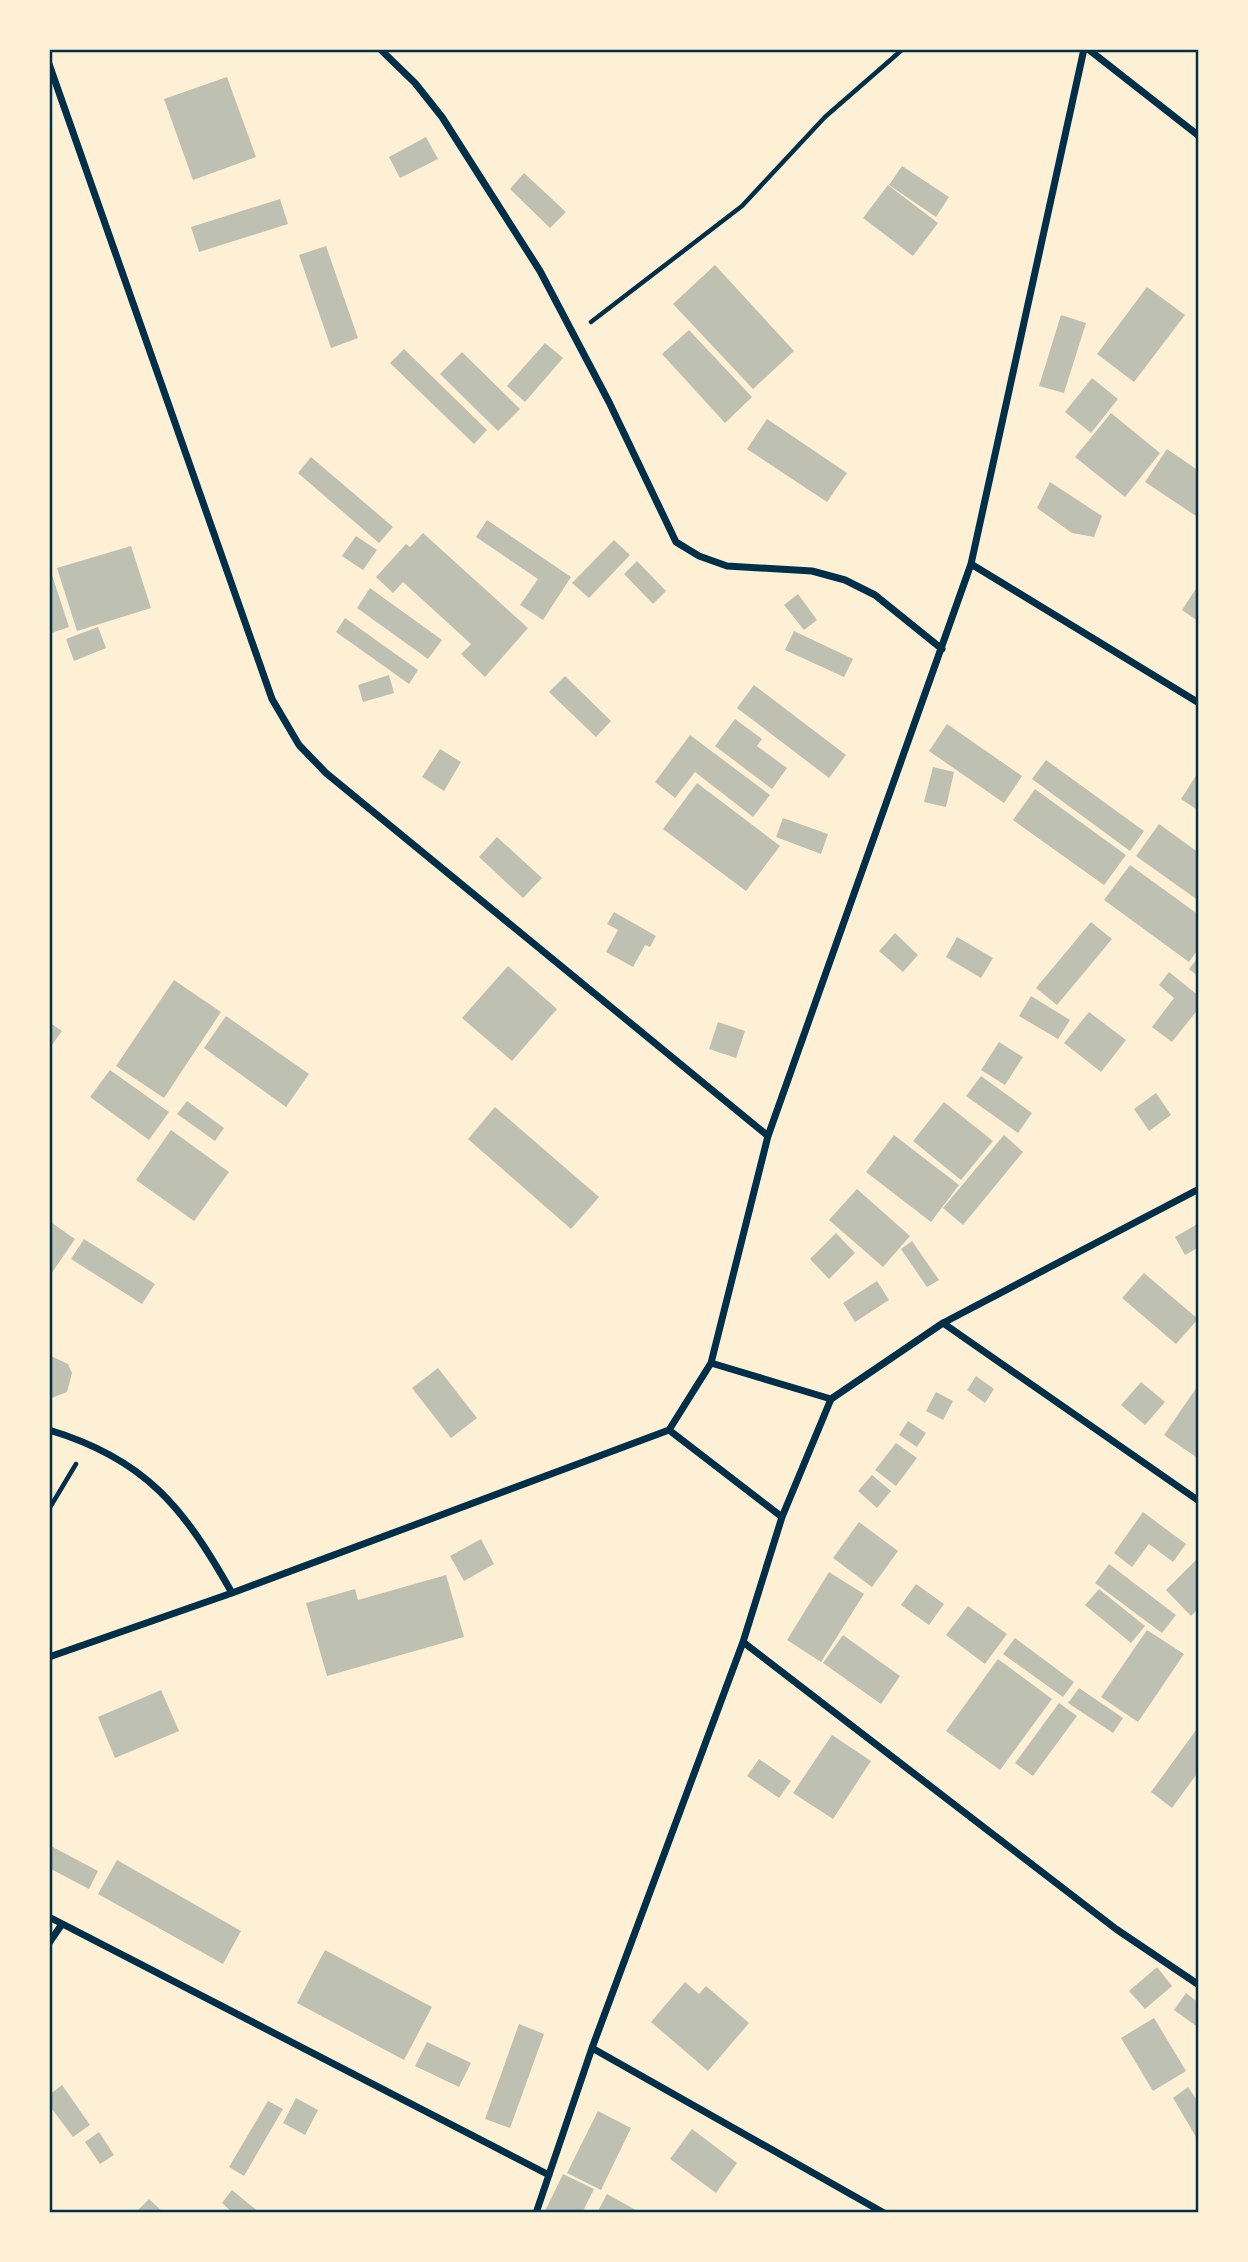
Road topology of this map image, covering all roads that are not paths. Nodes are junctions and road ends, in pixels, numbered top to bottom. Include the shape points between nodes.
1 (380, 49) edge
2 (1086, 49) edge
3 (49, 64) edge
4 (1199, 136) edge
5 (971, 564) junction
6 (942, 649) junction
7 (1199, 703) edge
8 (768, 1136) junction
9 (1199, 1189) edge
10 (943, 1323) junction
11 (710, 1363) junction
12 (831, 1399) junction
13 (49, 1430) edge
14 (669, 1430) junction
15 (1199, 1501) edge
16 (782, 1517) junction
17 (232, 1593) junction
18 (743, 1642) junction
19 (49, 1657) edge
20 (49, 1917) edge
21 (62, 1924) junction
22 (49, 1943) edge
23 (1199, 1985) edge
24 (592, 2048) junction
25 (549, 2175) junction
26 (536, 2213) edge
27 (884, 2213) edge

1 - 6 street via 442,117 540,271 676,542 727,566 812,571 845,580 875,595
2 - 4 street
2 - 5 street
3 - 8 street via 285,725 326,773
5 - 6 street
5 - 7 street
6 - 8 street
8 - 11 street
9 - 10 street
10 - 12 street
10 - 15 street
11 - 12 street
11 - 14 street
12 - 16 street
13 - 17 street via 89,1442 143,1476 199,1534
14 - 16 street
14 - 17 street
16 - 18 street
17 - 19 street
18 - 23 street via 1116,1929
18 - 24 street
20 - 21 street
21 - 22 street
21 - 25 street
24 - 25 street
24 - 27 street
25 - 26 street

